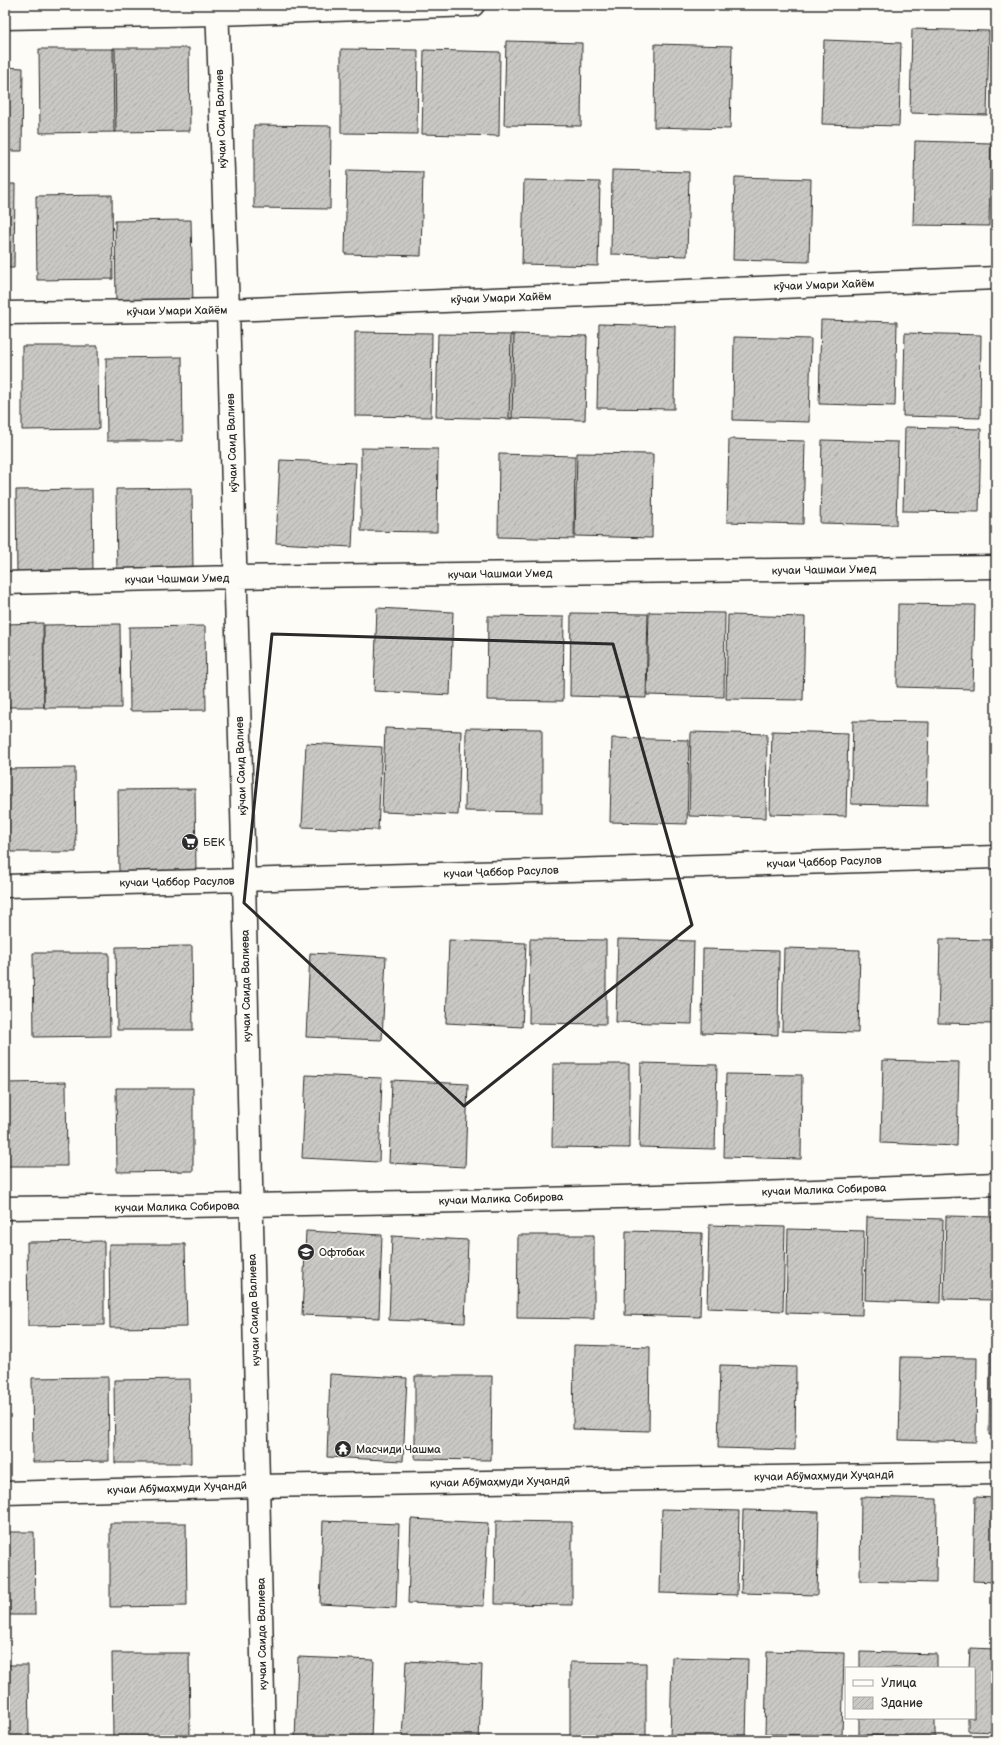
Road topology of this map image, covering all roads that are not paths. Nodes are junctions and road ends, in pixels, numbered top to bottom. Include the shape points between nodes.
1 (473, 5) edge
2 (217, 9) edge
3 (5, 18) edge
4 (996, 278) edge
5 (228, 310) junction
6 (5, 313) edge
7 (996, 568) edge
8 (235, 577) junction
9 (5, 583) edge
10 (996, 857) edge
11 (244, 880) junction
12 (5, 886) edge
13 (996, 1184) edge
14 (251, 1206) junction
15 (5, 1208) edge
16 (996, 1473) edge
17 (259, 1486) junction
18 (5, 1493) edge
19 (264, 1740) edge

1 - 2 street
2 - 3 street
2 - 5 street, кӯчаи Саид Валиев
4 - 5 street, кӯчаи Умари Хайём
5 - 6 street, кӯчаи Умари Хайём
5 - 8 street, кӯчаи Саид Валиев
7 - 8 street, кучаи Чашмаи Умед
8 - 9 street, кучаи Чашмаи Умед
8 - 11 street, кӯчаи Саид Валиев
10 - 11 street, кучаи Ҷаббор Расулов
11 - 12 street, кучаи Ҷаббор Расулов
11 - 14 street, кучаи Саида Валиева
13 - 14 street, кучаи Малика Собирова
14 - 15 street, кучаи Малика Собирова
14 - 17 street, кучаи Саида Валиева
16 - 17 street, кучаи Абӯмаҳмуди Хуҷандӣ
17 - 18 street, кучаи Абӯмаҳмуди Хуҷандӣ
17 - 19 street, кучаи Саида Валиева

